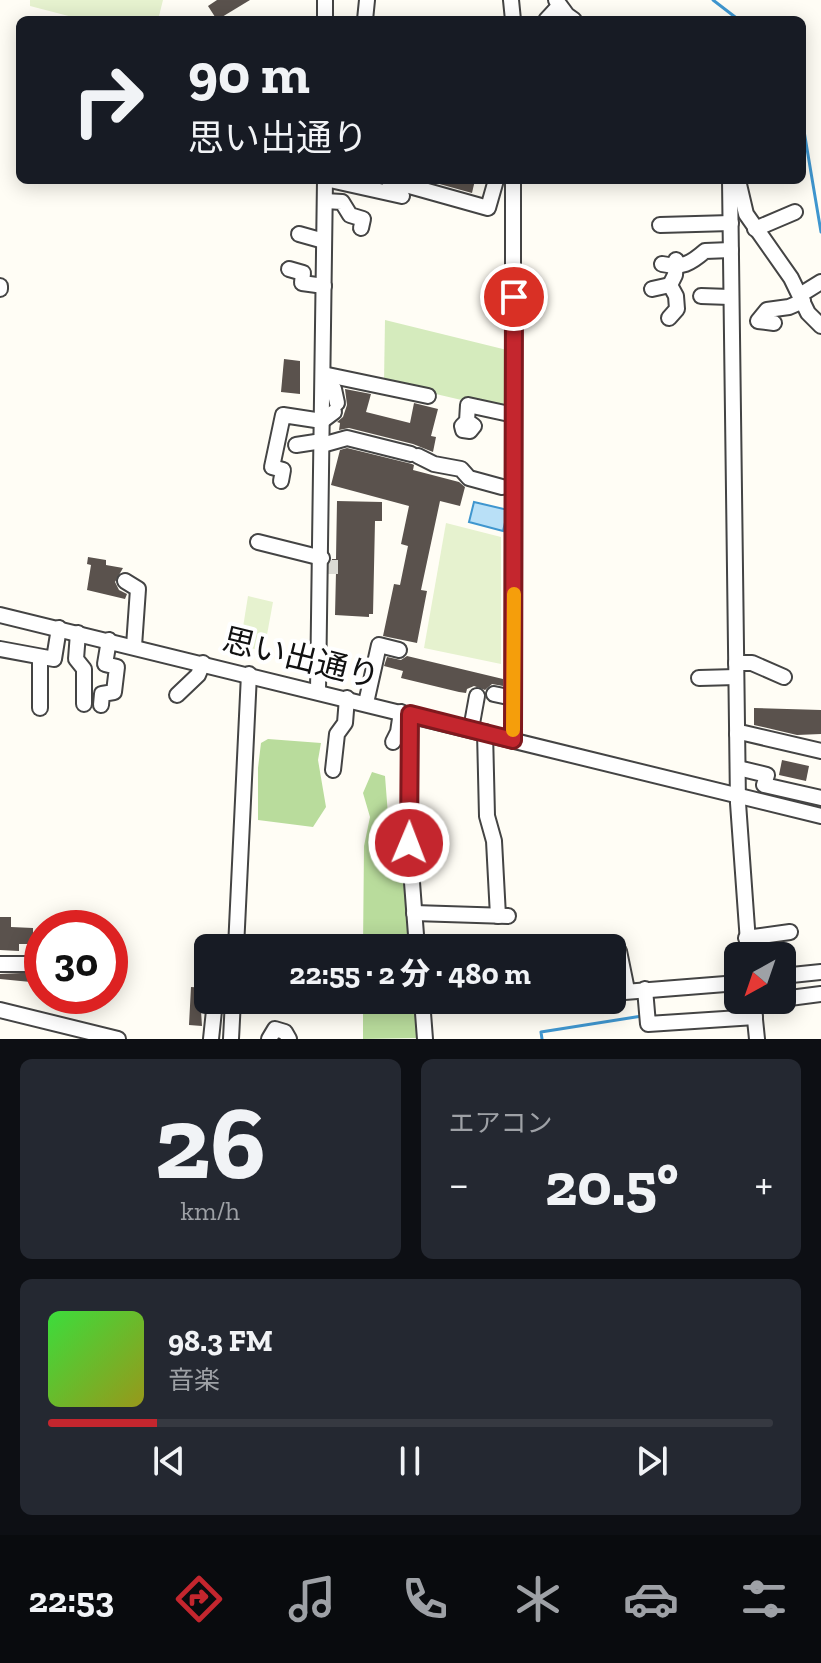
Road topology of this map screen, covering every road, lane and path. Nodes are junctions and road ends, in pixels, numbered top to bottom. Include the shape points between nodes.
1 (327, 184) edge
2 (346, 184) edge
3 (402, 184) edge
4 (495, 184) edge
5 (513, 184) edge
6 (730, 184) edge
7 (739, 184) edge
8 (402, 196) dead end
9 (325, 201) junction
10 (795, 212) dead end
11 (731, 223) junction
12 (660, 225) dead end
13 (361, 228) dead end
14 (755, 229) junction
15 (299, 234) dead end
16 (324, 241) junction
17 (731, 250) junction
18 (289, 269) dead end
19 (821, 282) edge
20 (670, 285) junction
21 (324, 286) junction
22 (652, 289) dead end
23 (701, 296) dead end
24 (730, 297) junction
25 (801, 298) junction
26 (669, 318) dead end
27 (763, 318) dead end
28 (820, 323) edge
29 (323, 377) junction
30 (428, 396) dead end
31 (331, 412) junction
32 (514, 415) junction
33 (467, 421) dead end
34 (322, 443) junction
35 (296, 445) dead end
36 (281, 481) dead end
37 (502, 487) dead end
38 (258, 542) dead end
39 (326, 558) junction
40 (331, 574) tunnel mouth
41 (125, 581) dead end
42 (321, 605) junction
43 (0, 616) edge
44 (59, 628) junction
45 (0, 629) edge
46 (78, 633) junction
47 (109, 640) junction
48 (134, 646) junction
49 (0, 649) edge
50 (399, 650) dead end
51 (40, 658) junction
52 (203, 663) junction
53 (736, 670) junction
54 (249, 674) junction
55 (784, 677) dead end
56 (699, 678) dead end
57 (318, 691) junction
58 (494, 694) dead end
59 (177, 695) dead end
60 (477, 696) dead end
61 (347, 698) junction
62 (513, 698) junction
63 (366, 703) junction
64 (84, 704) dead end
65 (101, 705) dead end
66 (40, 708) dead end
67 (405, 713) junction
68 (478, 731) junction
69 (737, 734) junction
70 (513, 740) junction
71 (393, 742) dead end
72 (821, 751) edge
73 (738, 768) junction
74 (333, 770) dead end
75 (738, 796) junction
76 (814, 797) edge
77 (803, 811) junction
78 (821, 816) edge
79 (414, 913) junction
80 (790, 932) dead end
81 (237, 934) edge
82 (416, 934) edge
83 (746, 938) junction
84 (747, 942) edge
85 (0, 964) edge
86 (24, 964) edge
87 (821, 972) edge
88 (796, 975) edge
89 (724, 984) edge
90 (645, 989) junction
91 (626, 991) edge
92 (821, 994) edge
93 (796, 997) edge
94 (0, 1010) edge
95 (724, 1011) edge
96 (214, 1014) edge
97 (232, 1014) edge
98 (423, 1014) edge
99 (755, 1014) edge
100 (52, 1023) junction
101 (102, 1037) edge
102 (49, 1039) edge
103 (118, 1039) edge
104 (211, 1039) edge
105 (231, 1039) edge
106 (269, 1039) edge
107 (289, 1039) edge
108 (425, 1039) edge
109 (757, 1039) edge

1 - 9 street
2 - 8 street
3 - 4 street via 488,208
5 - 32 street
6 - 11 street
7 - 14 street
9 - 13 street via 342,202 350,215 363,219
9 - 16 street
10 - 14 street
11 - 12 street
11 - 17 street
14 - 25 street
15 - 16 street
16 - 21 street
17 - 20 street via 705,251 694,263 672,264
17 - 24 street
18 - 21 street via 303,273 302,283
19 - 25 street
20 - 22 street
20 - 26 street via 677,309
21 - 29 street
23 - 24 street
24 - 53 street
25 - 27 street
25 - 28 street
29 - 30 street
29 - 31 street
29 - 31 street via 334,389
31 - 34 street
31 - 36 street via 283,415 272,467 283,470
32 - 33 street via 468,405
32 - 62 street
34 - 35 street
34 - 37 street via 347,438 461,469 469,478
34 - 39 street
38 - 39 street
39 - 42 street
40 - 42 street via 331,605
41 - 48 street via 138,589
42 - 57 street
43 - 44 street, 思い出通り
43 - 45 street
44 - 46 street, 思い出通り
44 - 51 street via 54,659
46 - 47 street, 思い出通り
46 - 64 street via 76,659 84,669 77,686
47 - 48 street, 思い出通り
47 - 65 street via 105,664 117,667 114,692 102,694
48 - 52 street, 思い出通り
49 - 51 street
50 - 63 street via 379,645
51 - 66 street
52 - 54 street, 思い出通り
52 - 59 street
53 - 55 street via 752,663
53 - 56 street
53 - 69 street
54 - 57 street, 思い出通り
54 - 81 street
57 - 61 street, 思い出通り
58 - 62 street
60 - 68 street
61 - 63 street, 思い出通り
61 - 74 street via 348,727 337,734
62 - 70 street
63 - 67 street, 思い出通り
67 - 68 street, 思い出通り
67 - 71 street
67 - 79 street
68 - 70 street, 思い出通り
68 - 79 street via 503,916
69 - 72 street
69 - 73 street
70 - 75 street, 思い出通り
73 - 75 street
73 - 76 street via 767,775 764,785
75 - 77 street, 思い出通り
75 - 83 street
76 - 77 street
77 - 78 street, 思い出通り
79 - 82 street
80 - 83 street
83 - 84 street
85 - 86 street
87 - 88 street
89 - 90 street
90 - 91 street
90 - 95 street via 648,1024
92 - 93 street
94 - 100 street
96 - 104 street
97 - 105 street
98 - 108 street
99 - 109 street
100 - 101 street
100 - 102 street
101 - 103 street
106 - 107 street via 280,1029

